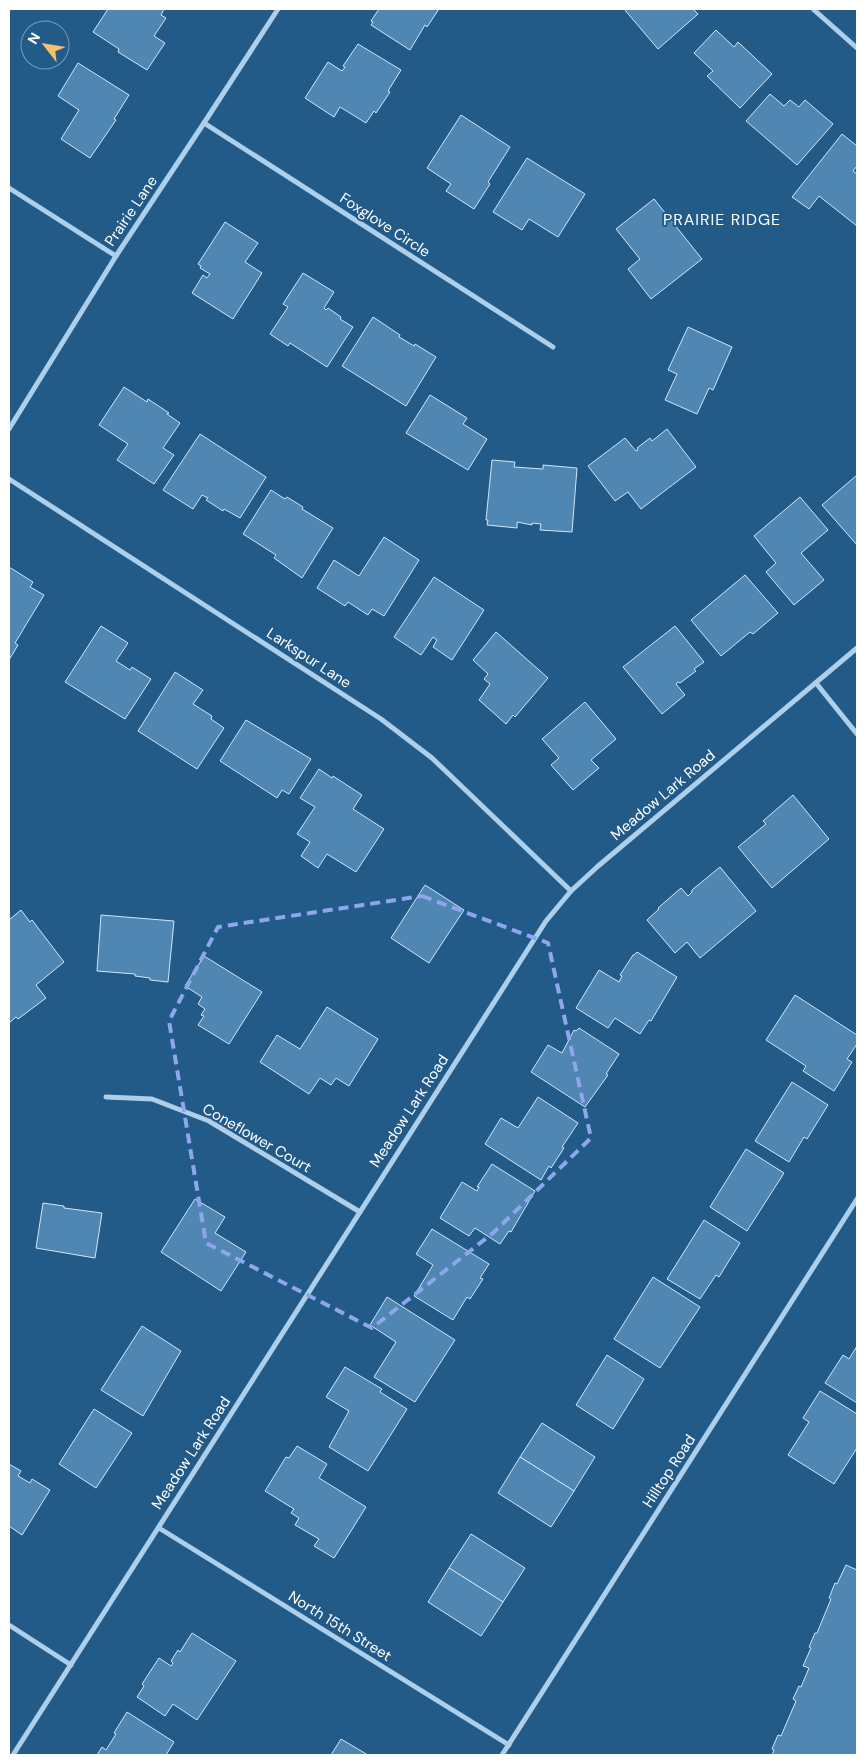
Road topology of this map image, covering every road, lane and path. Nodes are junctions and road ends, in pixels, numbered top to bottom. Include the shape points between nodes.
1 (278, 9) edge
2 (813, 9) edge
3 (857, 48) edge
4 (204, 123) junction
5 (9, 188) edge
6 (116, 256) junction
7 (553, 348) dead end
8 (9, 429) edge
9 (9, 479) edge
10 (857, 648) edge
11 (816, 683) junction
12 (857, 734) edge
13 (571, 891) junction
14 (106, 1097) dead end
15 (857, 1199) edge
16 (360, 1212) junction
17 (159, 1528) junction
18 (9, 1625) edge
19 (71, 1665) junction
20 (509, 1745) junction
21 (13, 1755) edge
22 (502, 1755) edge

1 - 4 street, Prairie Lane
2 - 3 street
4 - 6 street, Prairie Lane
4 - 7 street, Foxglove Circle
5 - 6 street
6 - 8 street, Prairie Lane
9 - 13 street, Larkspur Lane via 381,719 432,758
10 - 11 street, Meadow Lark Road
11 - 12 street
11 - 13 street, Meadow Lark Road
13 - 16 street, Meadow Lark Road via 546,920
14 - 16 street, Coneflower Court via 152,1099 208,1121
15 - 20 street, Hilltop Road
16 - 17 street, Meadow Lark Road
17 - 19 street, Meadow Lark Road
17 - 20 street, North 15th Street
18 - 19 street
19 - 21 street, Meadow Lark Road
20 - 22 street, Hilltop Road

